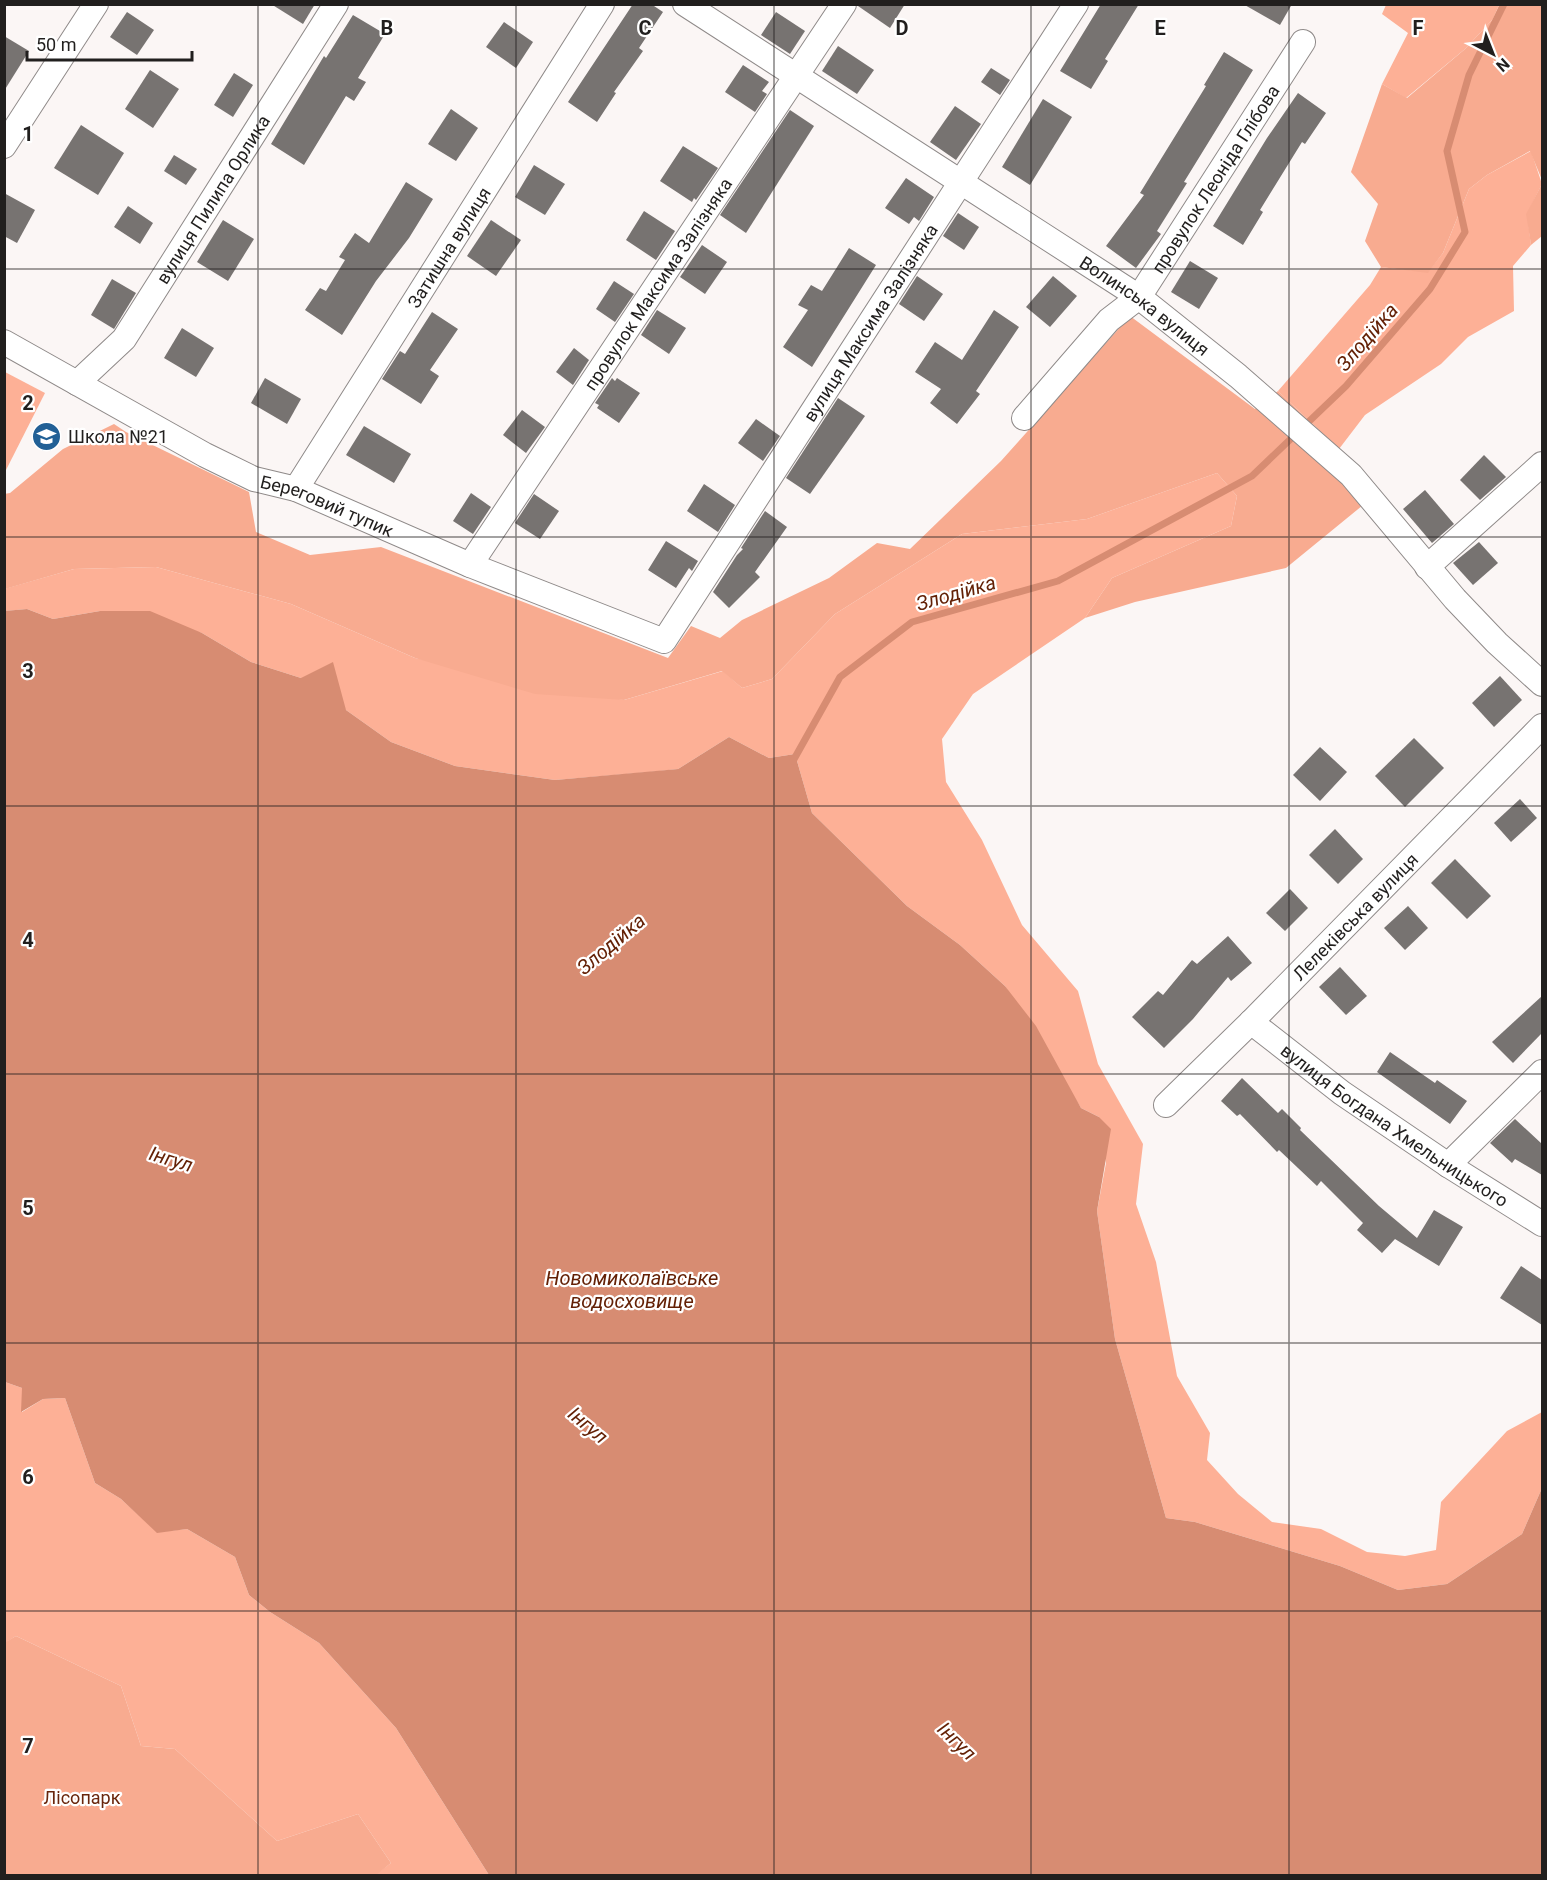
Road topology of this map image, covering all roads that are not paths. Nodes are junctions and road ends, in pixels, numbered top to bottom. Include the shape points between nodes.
1 (96, 4) edge
2 (336, 4) edge
3 (602, 4) edge
4 (685, 4) edge
5 (844, 4) edge
6 (1076, 4) edge
7 (1303, 42) dead end
8 (798, 77) junction
9 (4, 146) edge
10 (961, 181) junction
11 (1139, 297) junction
12 (4, 342) edge
13 (77, 383) junction
14 (1024, 418) dead end
15 (1542, 464) edge
16 (296, 489) junction
17 (470, 564) junction
18 (1427, 567) junction
19 (664, 641) joint
20 (1542, 684) edge
21 (1542, 726) edge
22 (1251, 1022) junction
23 (1542, 1072) edge
24 (1166, 1105) dead end
25 (1448, 1165) junction
26 (1542, 1224) edge

1 - 9 street
2 - 13 street, вулиця Пилипа Орлика via 124,339
3 - 16 street, Затишна вулиця
4 - 8 street, Волинська вулиця
5 - 8 street, провулок Максима Залізняка
6 - 10 street, вулиця Максима Залізняка
7 - 11 street, провулок Леоніда Глібова
8 - 10 street, Волинська вулиця
8 - 17 street, провулок Максима Залізняка
10 - 11 street, Волинська вулиця
10 - 19 street, вулиця Максима Залізняка
11 - 14 street, провулок Леоніда Глібова via 1109,320
11 - 18 street, Волинська вулиця via 1351,475
12 - 13 street, Береговий тупик
13 - 16 street, Береговий тупик via 254,479
15 - 18 street
16 - 17 street, Береговий тупик
17 - 19 street, Береговий тупик
18 - 20 street, Волинська вулиця via 1497,643
21 - 22 street, Лелеківська вулиця
22 - 24 street, Лелеківська вулиця
22 - 25 street, вулиця Богдана Хмельницького via 1342,1093
23 - 25 street
25 - 26 street, вулиця Богдана Хмельницького

